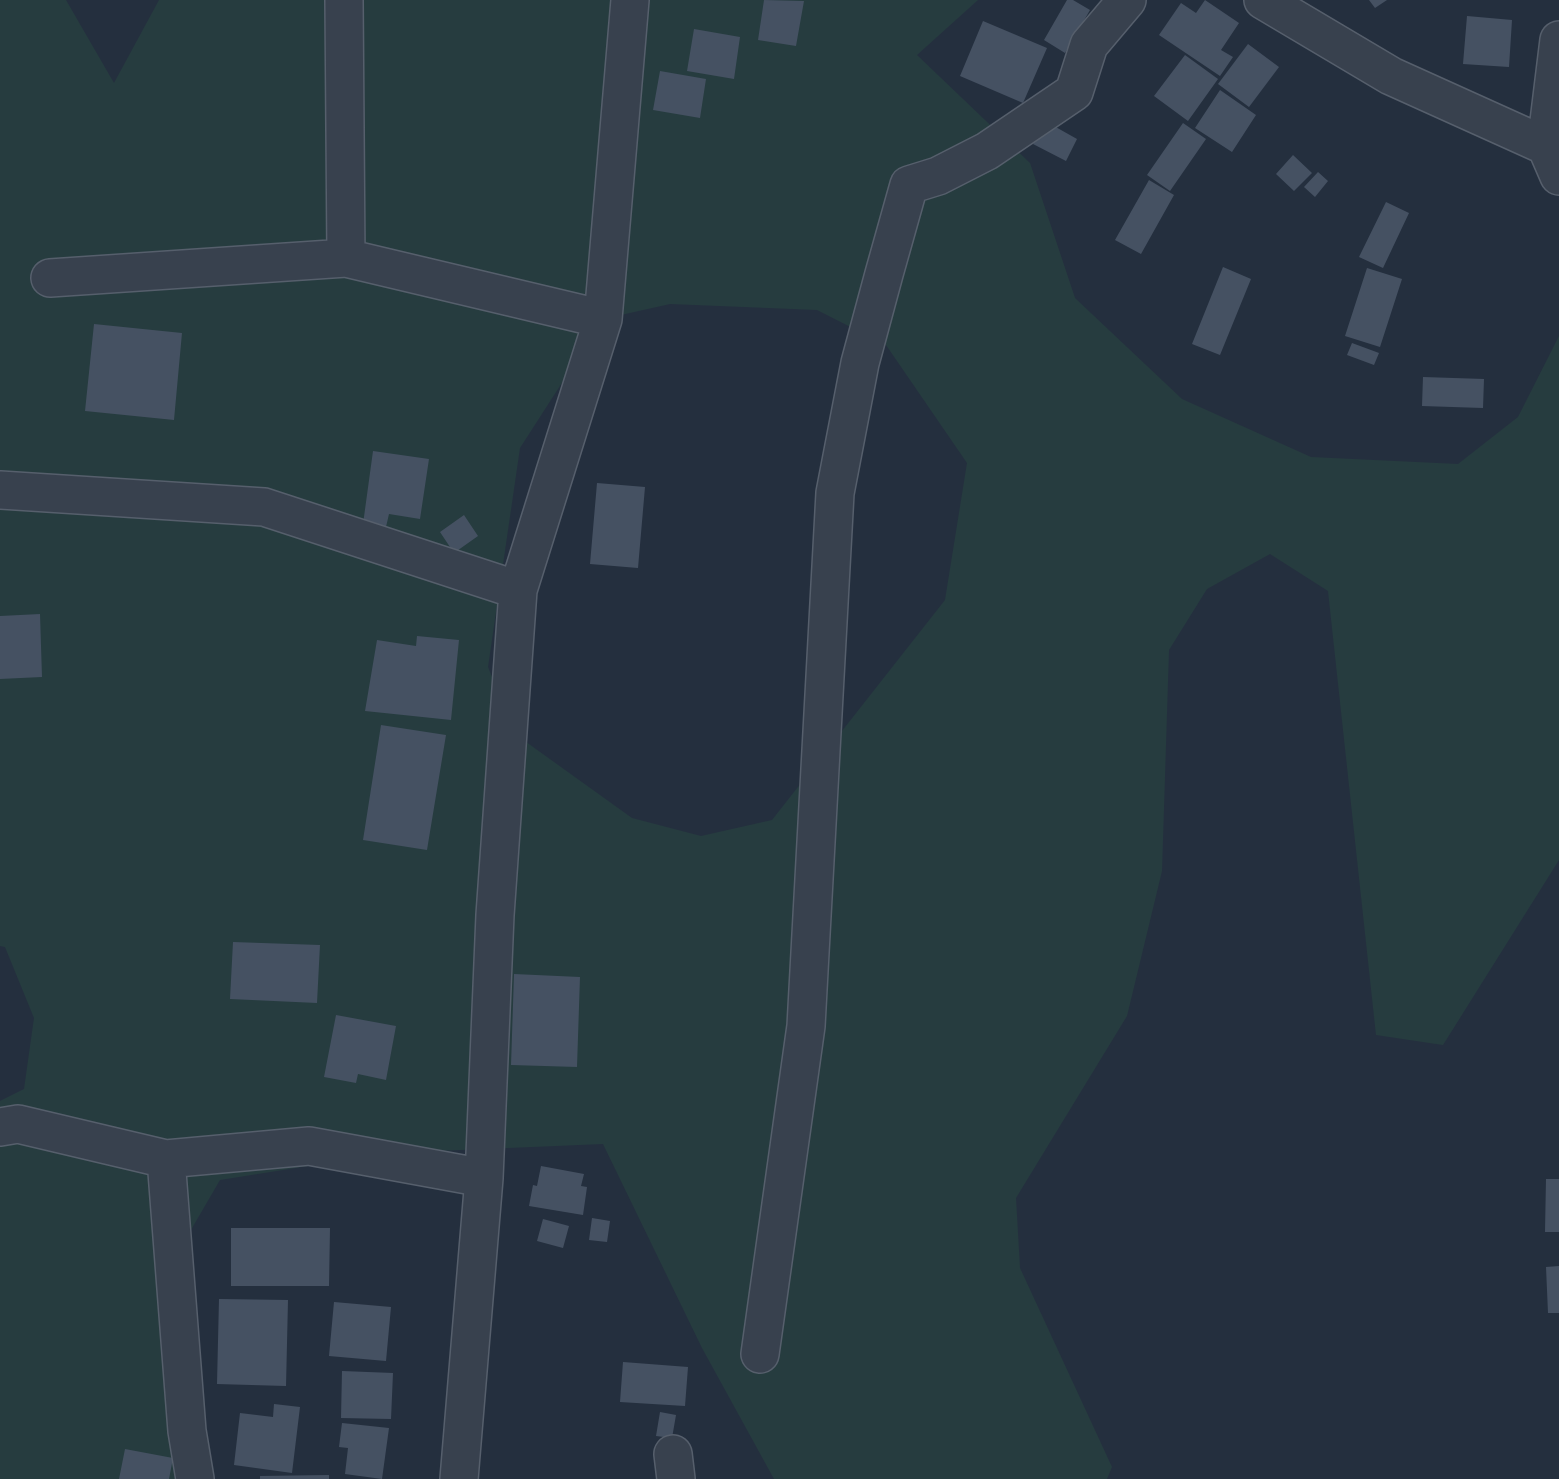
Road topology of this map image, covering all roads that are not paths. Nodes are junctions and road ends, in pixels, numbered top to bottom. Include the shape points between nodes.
1 (344, 0) edge
2 (630, 0) edge
3 (1127, 0) edge
4 (1263, 0) edge
5 (1559, 40) edge
6 (1552, 161) edge
7 (345, 258) junction
8 (50, 278) dead end
9 (603, 319) junction
10 (0, 490) edge
11 (518, 590) junction
12 (0, 1127) edge
13 (166, 1159) junction
14 (484, 1178) junction
15 (760, 1354) dead end
16 (195, 1479) edge
17 (459, 1479) edge

1 - 7 street
2 - 9 street
3 - 15 street via 1089,45 1074,92 987,151 909,185 860,363 835,493 806,1026
4 - 6 street via 1391,76
5 - 6 street
7 - 8 street
7 - 9 street
9 - 11 street
10 - 11 street via 264,507
11 - 14 street via 495,915
12 - 13 street via 18,1124
13 - 14 street via 309,1146
13 - 16 street via 187,1432
14 - 17 street

